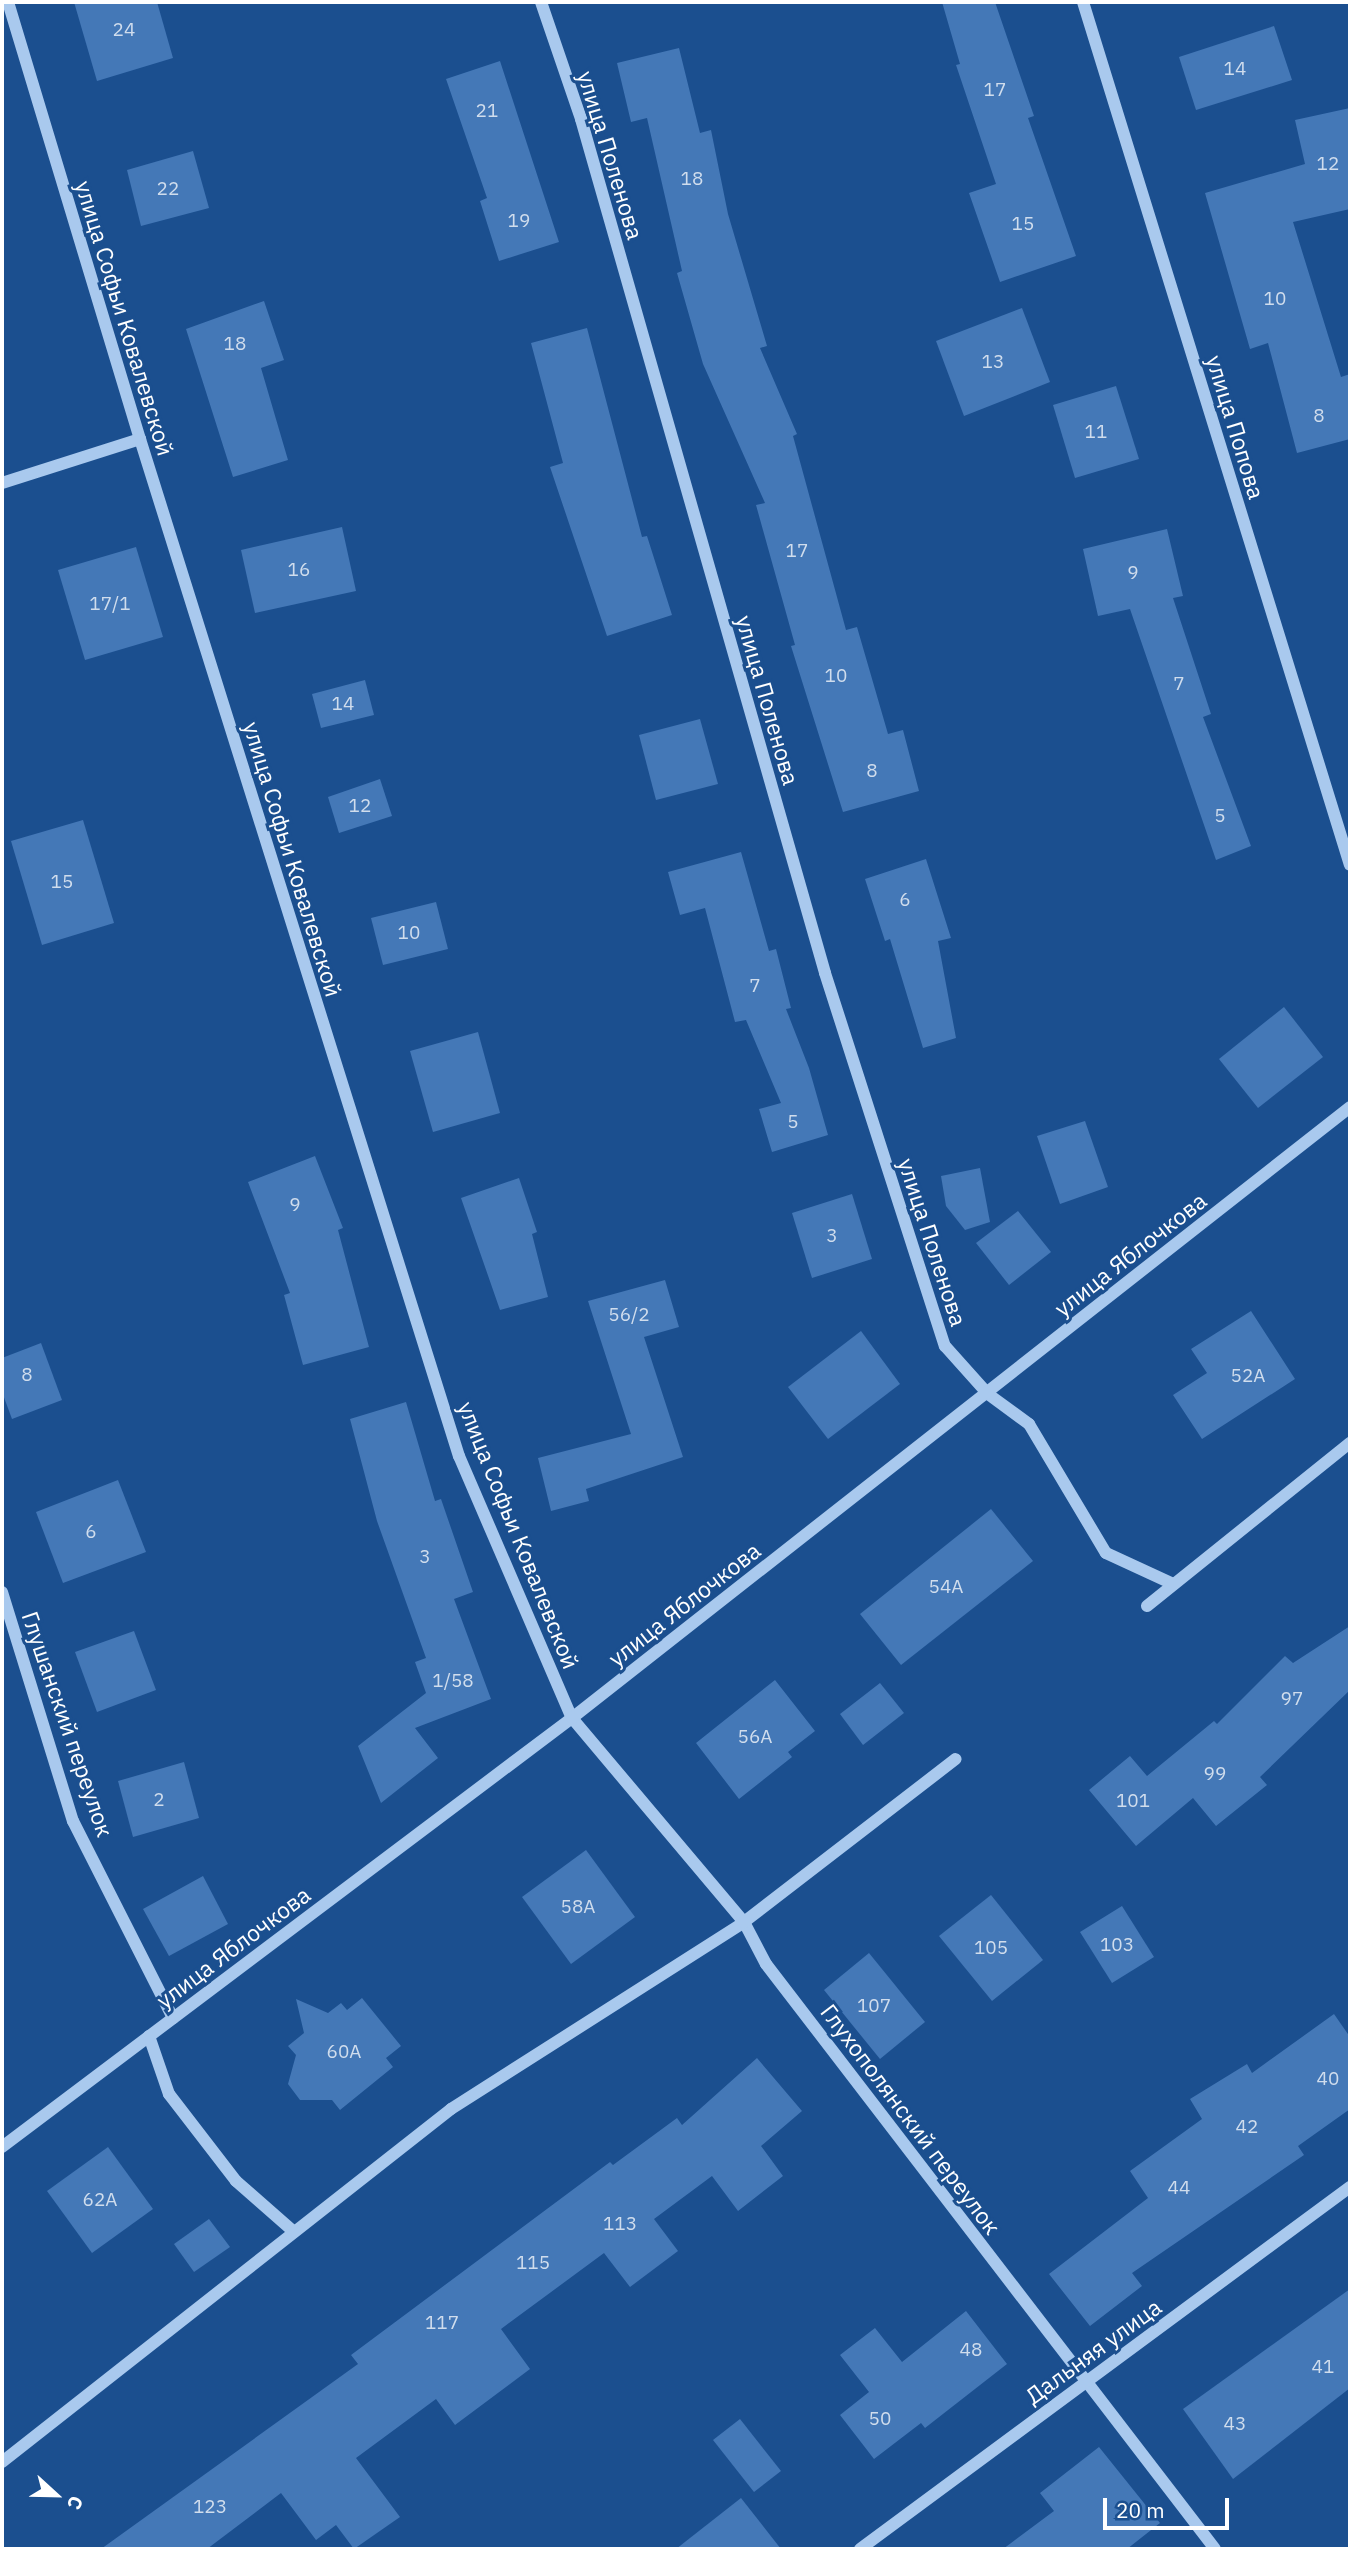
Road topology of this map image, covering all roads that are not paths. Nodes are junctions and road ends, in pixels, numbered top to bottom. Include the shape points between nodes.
1 (8, 2) edge
2 (541, 2) edge
3 (1083, 2) edge
4 (139, 439) junction
5 (2, 483) edge
6 (1350, 865) edge
7 (1350, 1107) edge
8 (988, 1394) junction
9 (1350, 1443) edge
10 (1173, 1584) junction
11 (2, 1592) edge
12 (1147, 1606) dead end
13 (572, 1718) junction
14 (956, 1759) dead end
15 (744, 1922) junction
16 (173, 2018) junction
17 (149, 2036) junction
18 (2, 2147) edge
19 (1350, 2187) edge
20 (294, 2232) junction
21 (1085, 2383) junction
22 (2, 2462) edge
23 (860, 2549) edge
24 (1214, 2549) edge

1 - 4 street, улица Софьи Ковалевской
2 - 8 street, улица Поленова via 580,119 825,974 945,1346
3 - 6 street, улица Попова
4 - 5 street
4 - 13 street, улица Софьи Ковалевской via 458,1455
7 - 8 street, улица Яблочкова
8 - 10 street, улица Поленова via 1030,1424 1106,1553
8 - 13 street, улица Яблочкова
9 - 10 street
10 - 12 street
11 - 16 street, Глушанский переулок via 74,1821
13 - 15 street, Глухополянский переулок
13 - 16 street, улица Яблочкова
14 - 15 street
15 - 20 street via 451,2109
15 - 21 street, Глухополянский переулок via 766,1964
16 - 17 street, улица Яблочкова
17 - 18 street, улица Яблочкова
17 - 20 street via 170,2094 236,2181
19 - 21 street, Дальняя улица
20 - 22 street
21 - 23 street, Дальняя улица
21 - 24 street, Глухополянский переулок

